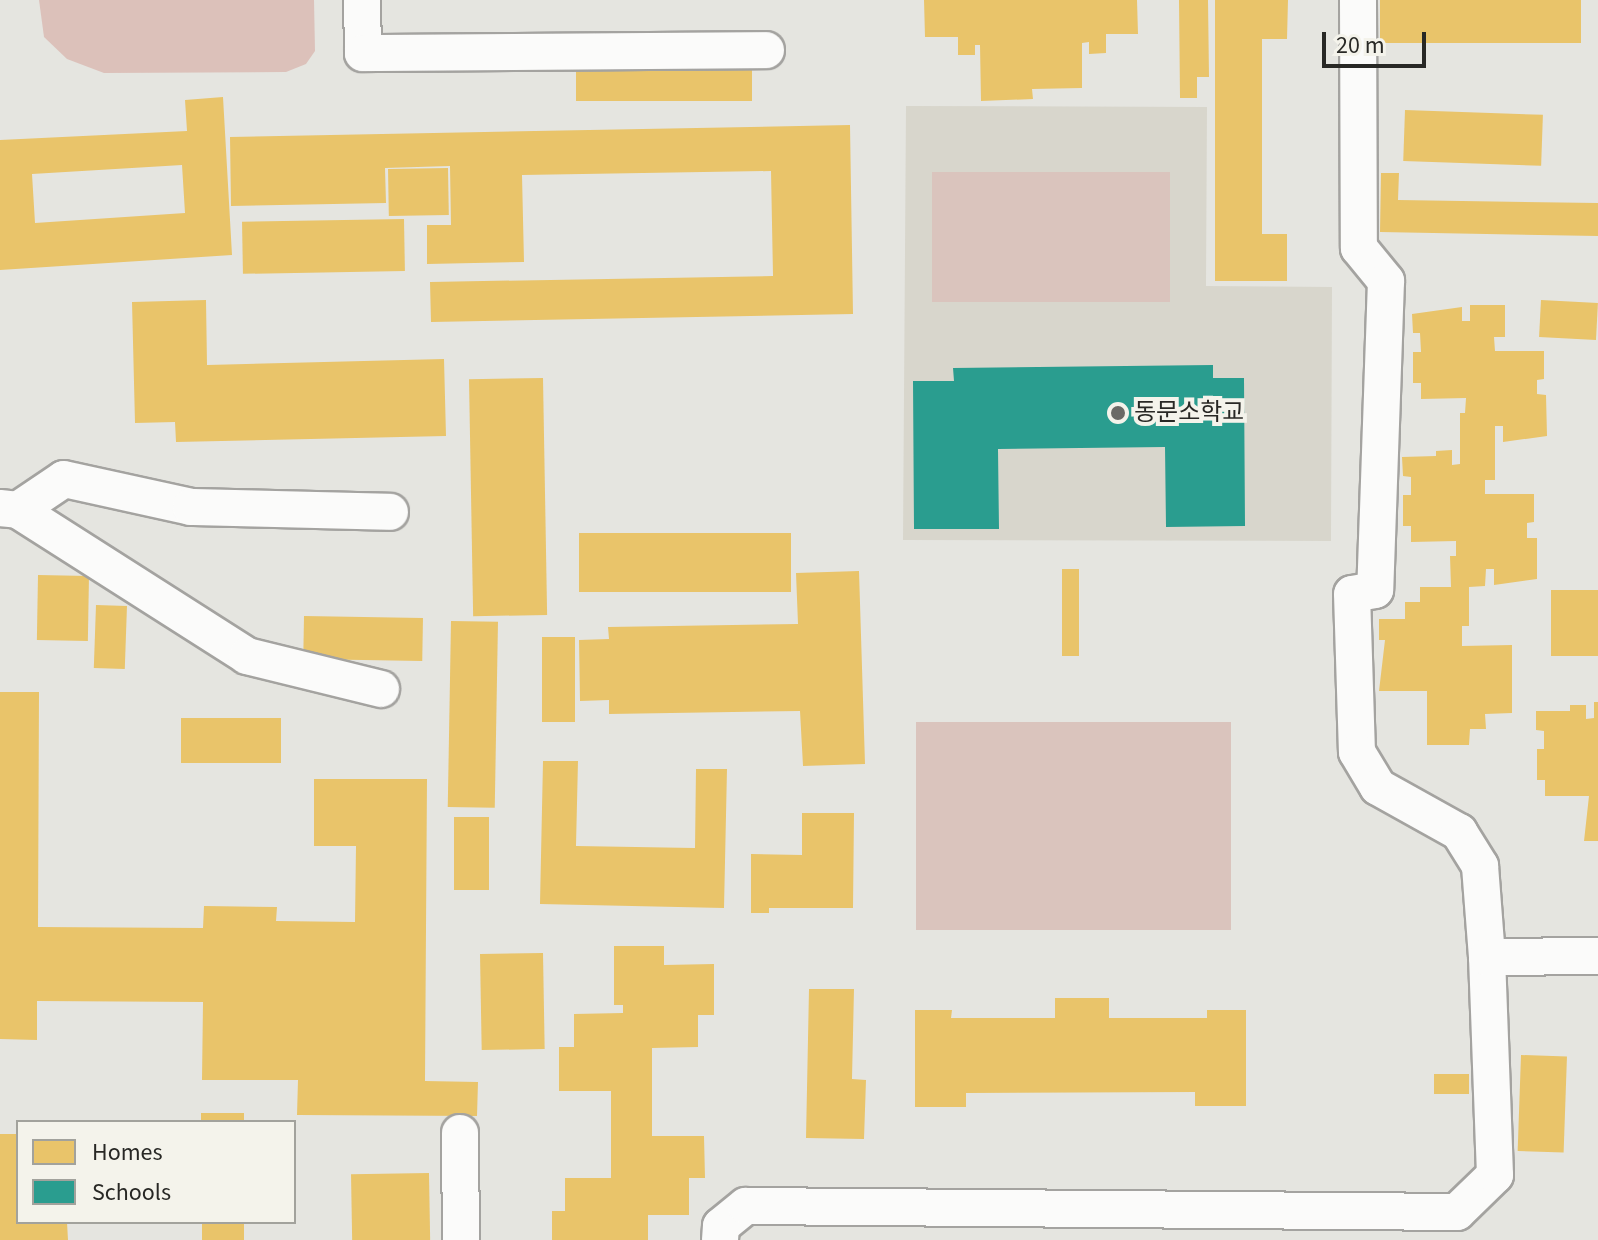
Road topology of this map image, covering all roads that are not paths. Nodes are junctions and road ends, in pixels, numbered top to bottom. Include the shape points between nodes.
1 (362, 0) edge
2 (1358, 0) edge
3 (766, 50) dead end
4 (9, 509) edge
5 (390, 512) dead end
6 (381, 689) dead end
7 (1598, 956) edge
8 (1487, 957) junction
9 (460, 1133) dead end
10 (461, 1240) edge
11 (720, 1240) edge

1 - 3 street via 363,53
2 - 8 street via 1359,248 1386,281 1375,590 1352,594 1357,752 1378,787 1459,832 1480,866
4 - 5 street via 64,479 191,507
4 - 6 street via 247,656
7 - 8 street
8 - 11 street via 1495,1175 1457,1212 746,1206 721,1226
9 - 10 street

